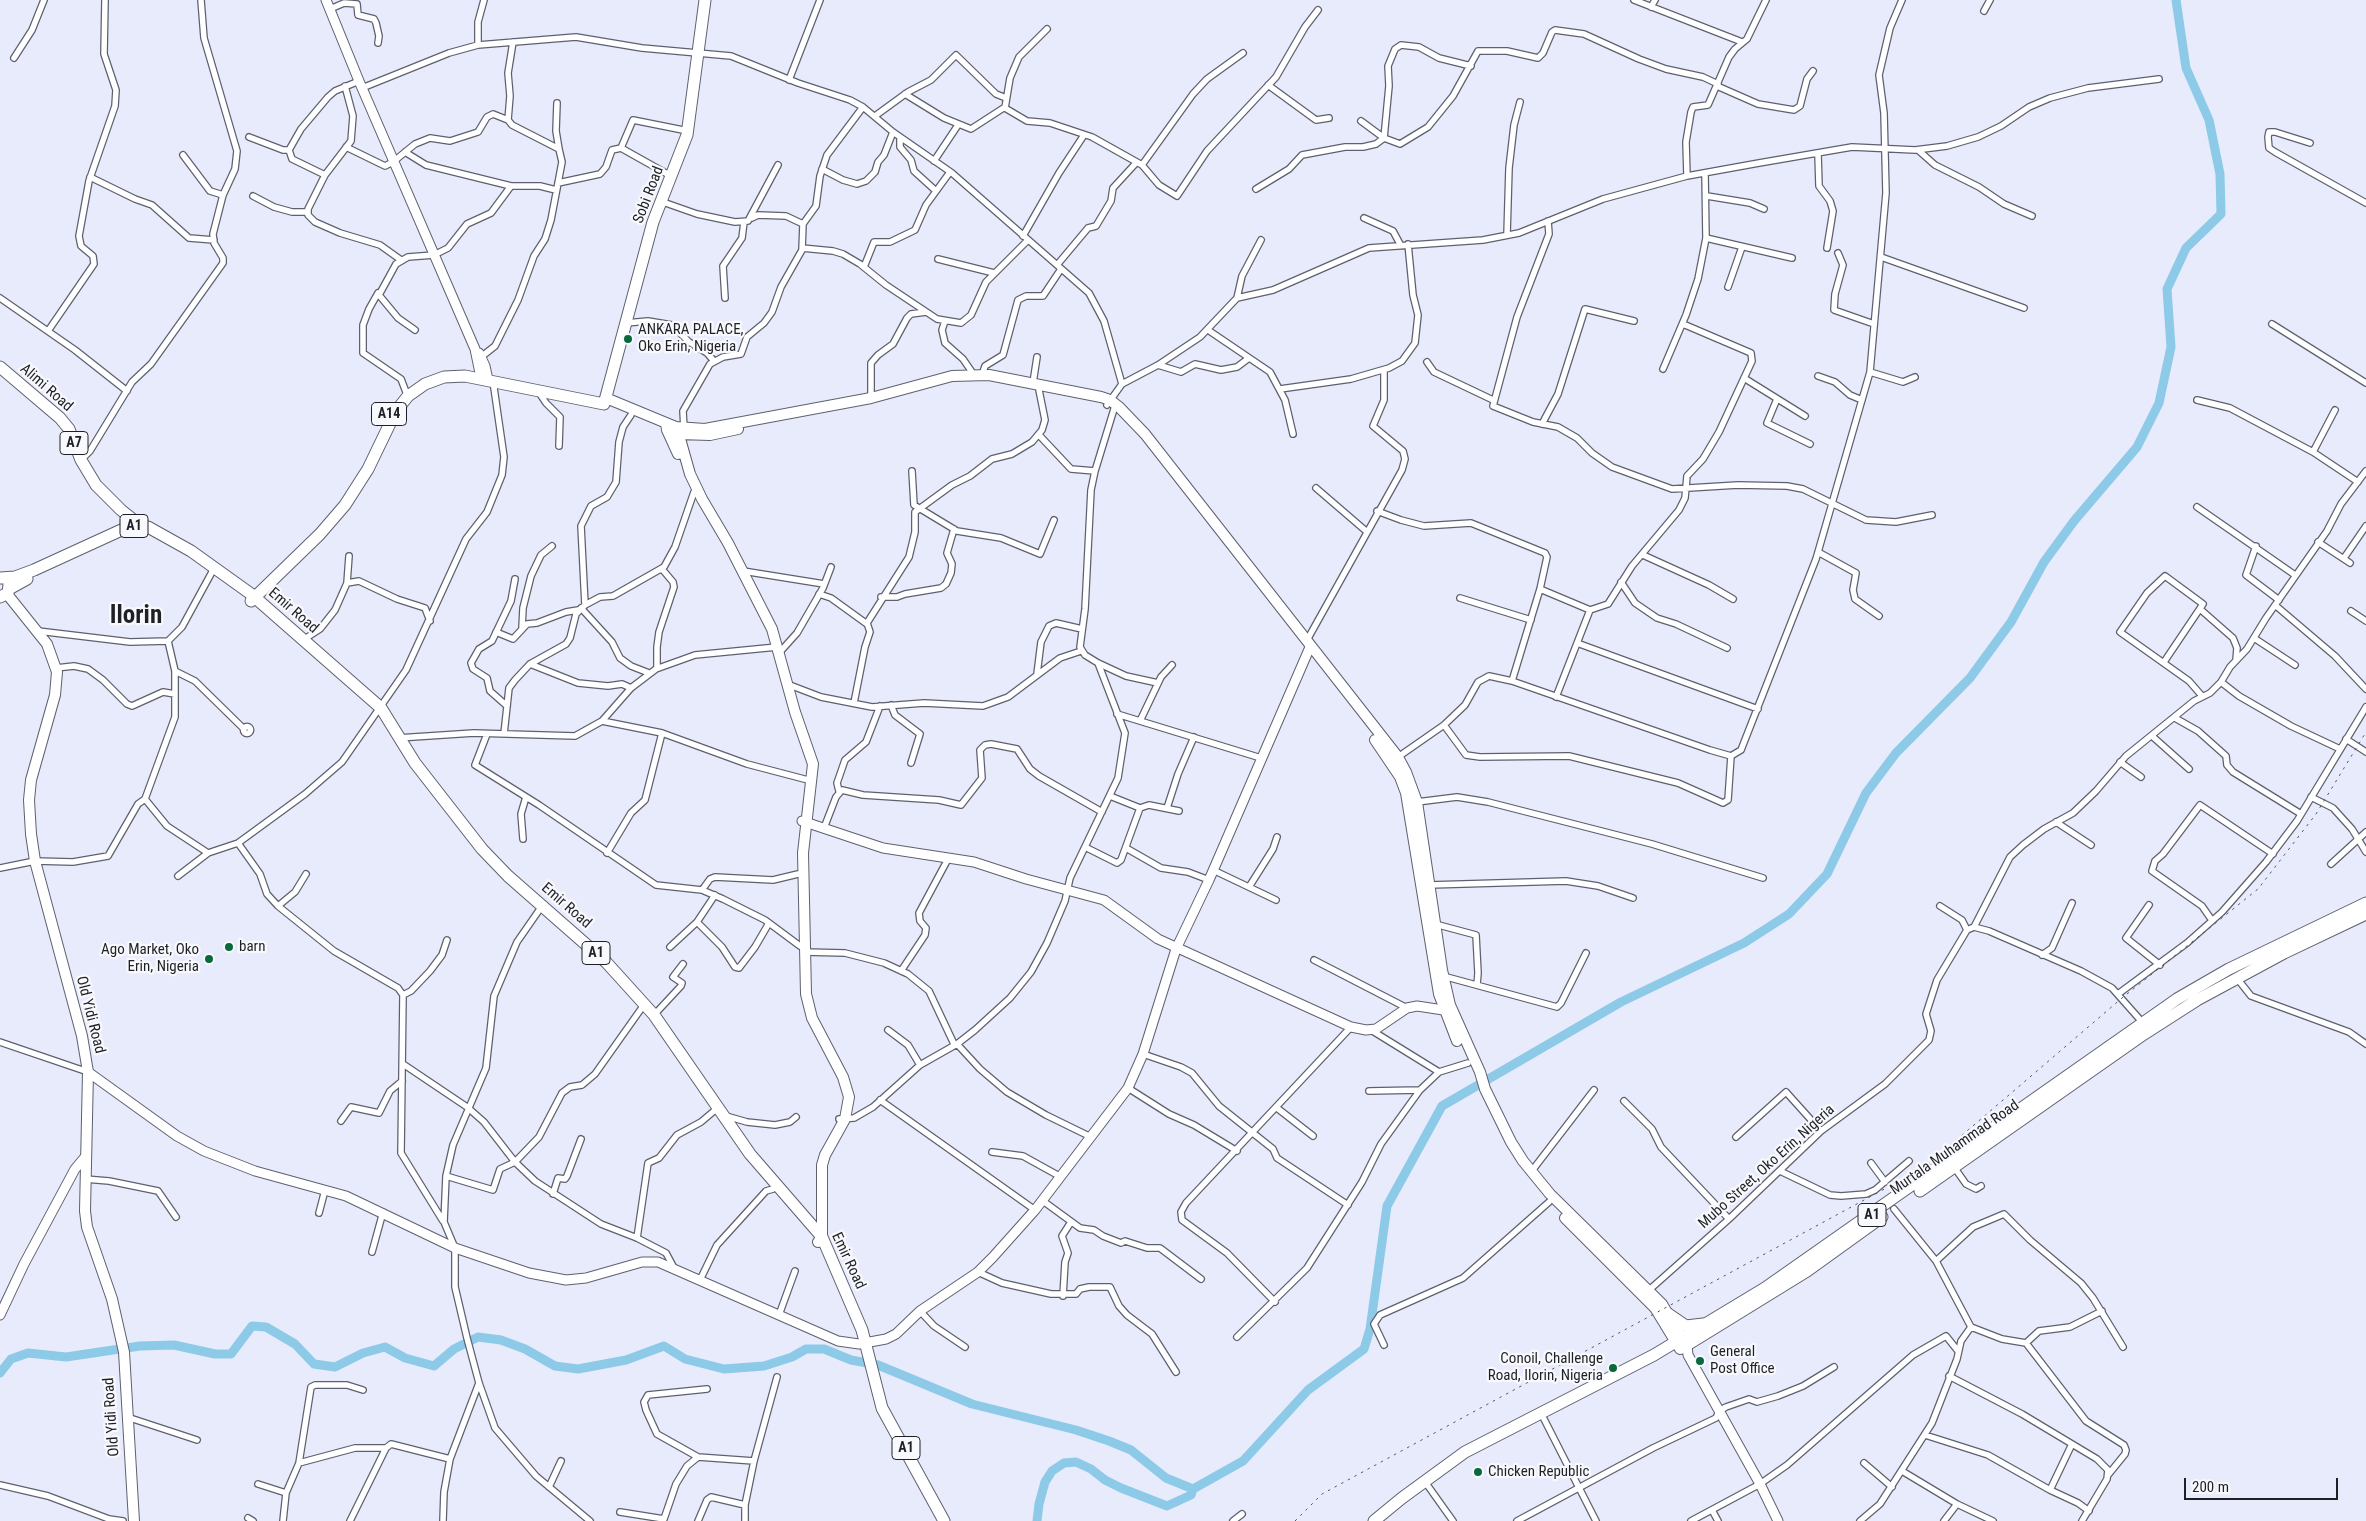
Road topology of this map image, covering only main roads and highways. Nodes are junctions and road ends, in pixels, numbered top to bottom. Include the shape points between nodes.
1 (705, 0) edge
2 (0, 367) edge
3 (0, 372) edge
4 (486, 377) junction
5 (1036, 386) junction
6 (605, 401) junction
7 (674, 429) junction
8 (80, 461) junction
9 (142, 526) junction
10 (128, 527) junction
11 (52, 565) junction
12 (1, 578) edge
13 (5, 594) edge
14 (251, 597) junction
15 (1307, 647) junction
16 (777, 649) junction
17 (379, 709) junction
18 (804, 822) junction
19 (2366, 902) edge
20 (540, 908) junction
21 (2366, 914) edge
22 (802, 949) junction
23 (1448, 1011) junction
24 (1477, 1073) junction
25 (1482, 1091) junction
26 (719, 1113) junction
27 (817, 1236) junction
28 (1667, 1313) junction
29 (1714, 1320) junction
30 (1683, 1346) junction
31 (869, 1374) junction
32 (1404, 1500) junction
33 (134, 1521) edge
34 (937, 1521) edge
35 (944, 1521) edge
36 (1374, 1521) edge
37 (1379, 1521) edge
38 (1386, 1521) edge

1 - 6 highway, Sobi Road via 688,131 660,200
2 - 8 highway, Alimi Road / A7 via 60,418 69,429
3 - 8 highway, A7 via 60,423
4 - 6 highway, A14
4 - 6 highway, A14
4 - 14 highway, A14 via 444,378 425,384 408,396 396,411 368,469 345,505 320,534
4 - 14 highway, A14 via 443,373 423,380 406,392 388,414 363,468 335,510
5 - 7 main road via 958,381 862,406 710,435
5 - 7 main road via 978,375 952,376 871,398 705,429
5 - 15 main road via 1111,405 1174,477
6 - 7 main road
6 - 7 main road via 631,415
7 - 16 main road via 694,492
7 - 16 main road via 698,491 769,621
8 - 9 highway, Alimi Road / A7 via 106,497
8 - 10 highway, A7 via 92,486
9 - 10 highway, Emir Road / A1
9 - 14 highway, Emir Road / A1 via 172,539
10 - 11 highway, Emir Road / A1
11 - 12 highway, Emir Road / A1
11 - 13 highway, Emir Road / A1 via 14,585
11 - 14 highway, Emir Road / A1 via 136,531 146,532 166,541
12 - 13 highway via 8,583
13 - 33 main road, Old Yidi Road via 38,631 52,652 56,668 55,695 31,780 29,808 35,861 82,1036 88,1072 87,1227 112,1299 123,1348
14 - 17 highway, Emir Road / A1
14 - 17 highway, Emir Road / A1 via 304,640
15 - 23 main road via 1400,777 1409,804 1428,930
15 - 23 main road via 1398,757 1406,772 1417,802
16 - 18 main road via 790,713 807,758
16 - 18 main road via 813,764
17 - 20 highway, Emir Road / A1 via 472,837
18 - 22 main road
18 - 22 main road via 798,874
19 - 29 highway, Murtala Muhammad Road / A1 via 2229,969 2142,1023 1800,1266
20 - 26 highway, Emir Road / A1 via 641,1009
20 - 26 highway, Emir Road / A1 via 606,962 654,1015
21 - 30 highway, Murtala Muhammad Road / A1 via 2236,978 2144,1034 1808,1272
22 - 27 main road via 812,1018 848,1090 842,1119 822,1165
23 - 24 main road
23 - 24 main road via 1468,1063
24 - 25 main road
25 - 28 main road via 1531,1172
25 - 30 main road via 1513,1159 1549,1202 1650,1303
26 - 27 highway, Emir Road / A1
26 - 27 highway, Emir Road / A1 via 742,1151
27 - 31 highway, Emir Road / A1 via 847,1293
28 - 29 highway via 1686,1326
28 - 30 main road
29 - 30 highway, Murtala Muhammad Road / A1
30 - 32 highway, Murtala Muhammad Road / A1 via 1465,1460
30 - 32 highway, Murtala Muhammad Road / A1 via 1465,1452
31 - 34 highway, Emir Road / A1 via 876,1408
31 - 35 highway, Emir Road / A1 via 882,1408
32 - 36 highway, Murtala Muhammad Road / A1
32 - 37 highway, Murtala Muhammad Road
32 - 38 highway

